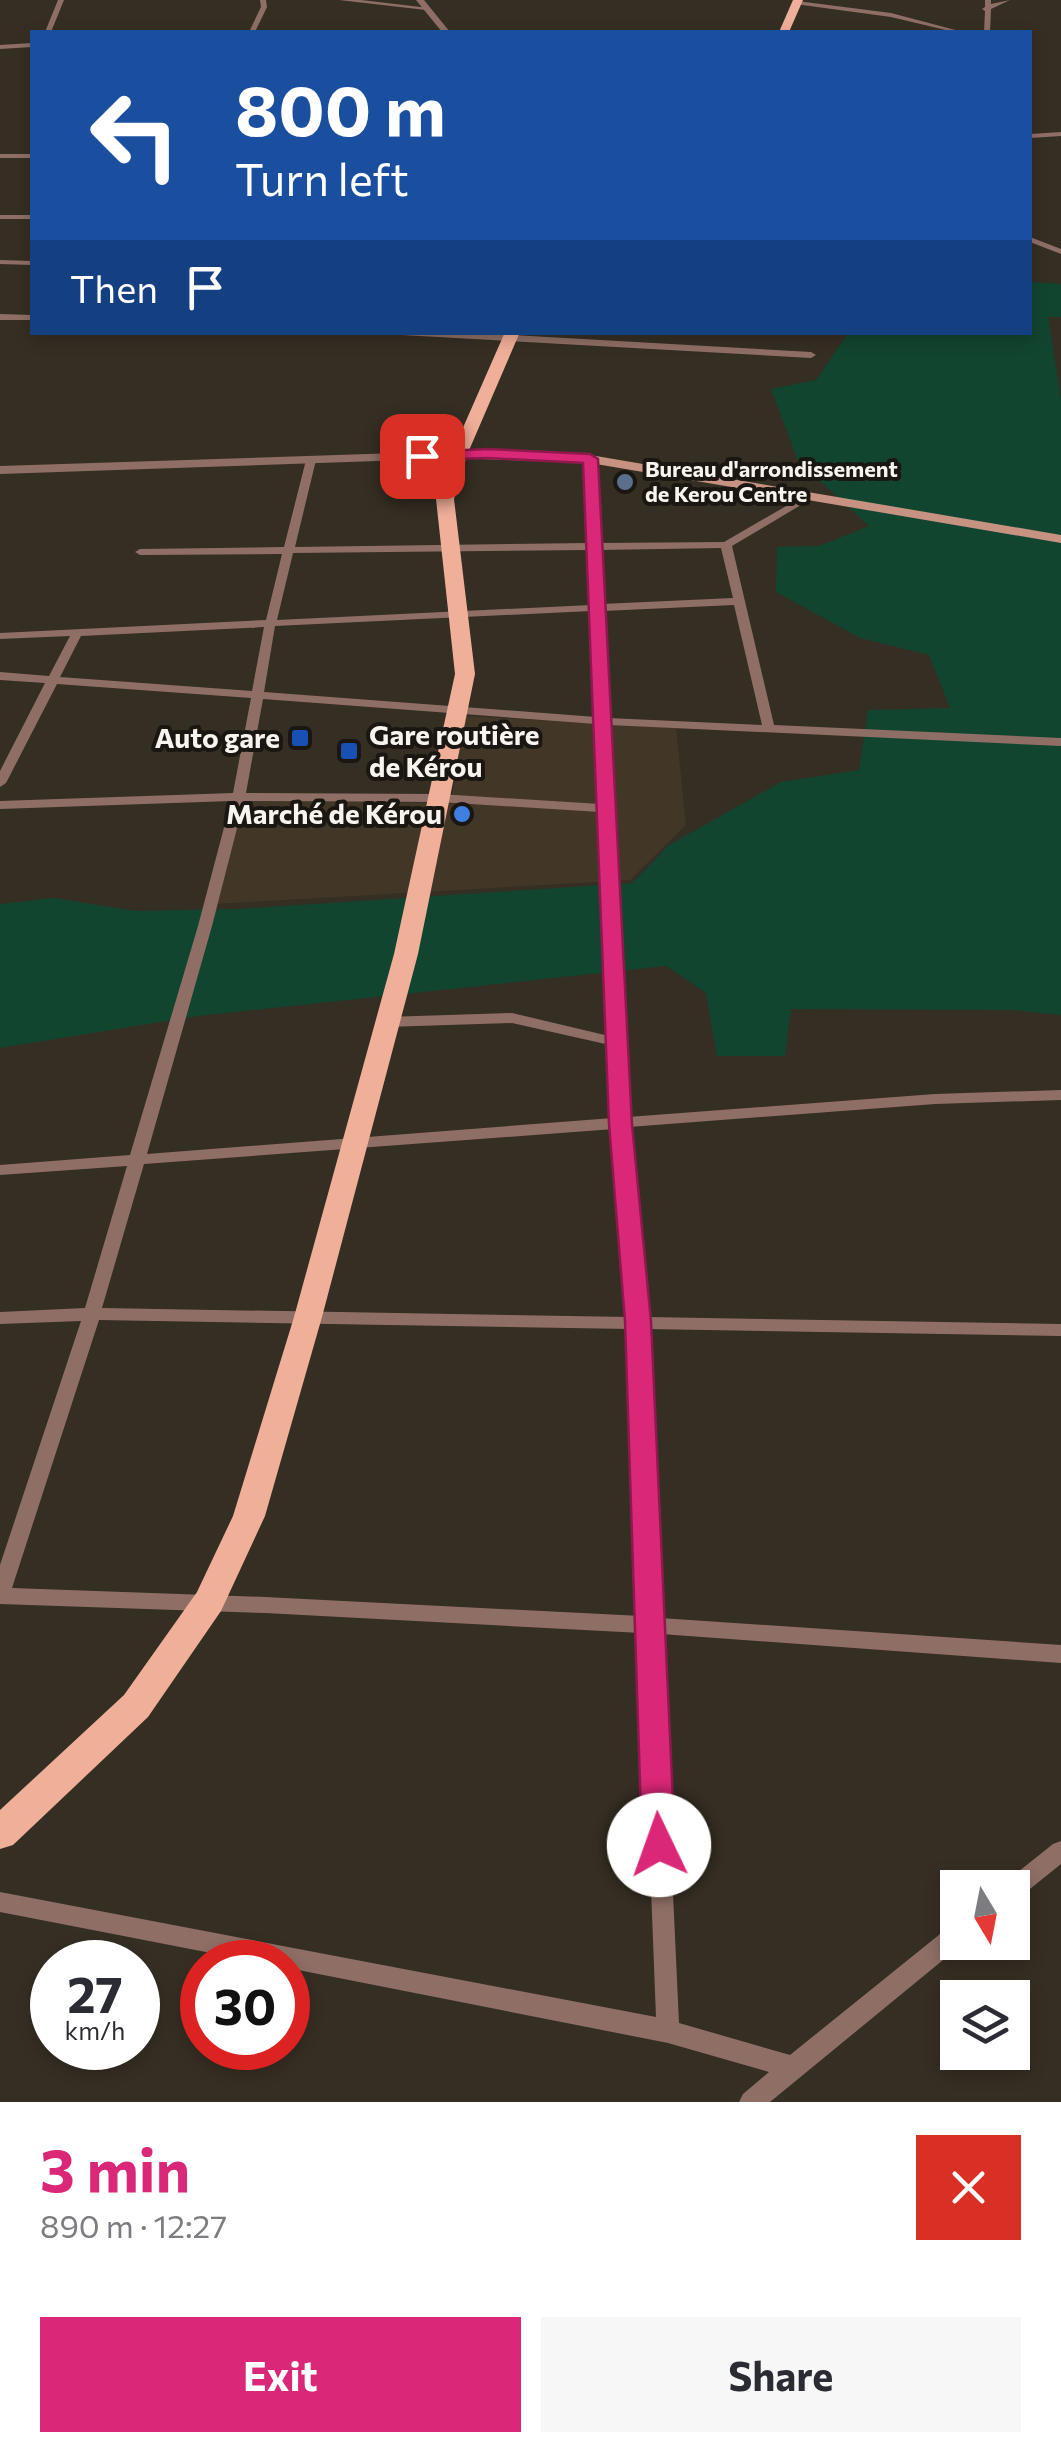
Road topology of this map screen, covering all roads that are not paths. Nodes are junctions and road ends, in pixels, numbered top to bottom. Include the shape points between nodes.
1 (61, 0) edge
2 (263, 0) edge
3 (342, 0) edge
4 (1007, 0) edge
5 (798, 1) edge
6 (423, 4) edge
7 (986, 4) edge
8 (891, 14) junction
9 (49, 30) edge
10 (253, 30) edge
11 (444, 30) edge
12 (785, 30) edge
13 (888, 30) edge
14 (952, 30) edge
15 (987, 30) edge
16 (30, 46) edge
17 (0, 47) edge
18 (1061, 134) edge
19 (1032, 136) edge
20 (0, 156) edge
21 (30, 156) edge
22 (0, 217) edge
23 (30, 218) edge
24 (1032, 241) edge
25 (1061, 252) edge
26 (0, 262) edge
27 (30, 263) edge
28 (0, 317) edge
29 (30, 318) edge
30 (511, 335) edge
31 (811, 354) dead end
32 (459, 454) junction
33 (590, 459) junction
34 (312, 460) junction
35 (0, 470) edge
36 (811, 496) junction
37 (1061, 539) edge
38 (726, 545) junction
39 (593, 548) junction
40 (288, 550) junction
41 (454, 550) junction
42 (140, 552) dead end
43 (740, 601) junction
44 (595, 609) junction
45 (459, 616) junction
46 (270, 625) junction
47 (76, 635) junction
48 (0, 636) edge
49 (0, 676) edge
50 (53, 679) junction
51 (257, 694) junction
52 (457, 711) junction
53 (600, 721) junction
54 (769, 730) junction
55 (1061, 742) edge
56 (0, 783) edge
57 (239, 797) junction
58 (440, 799) junction
59 (0, 804) edge
60 (604, 808) junction
61 (386, 1022) junction
62 (616, 1042) junction
63 (1061, 1095) edge
64 (620, 1124) junction
65 (352, 1144) junction
66 (137, 1160) junction
67 (0, 1170) edge
68 (92, 1314) junction
69 (308, 1317) junction
70 (0, 1318) edge
71 (638, 1321) junction
72 (1061, 1330) edge
73 (0, 1595) edge
74 (209, 1601) junction
75 (648, 1622) junction
76 (1061, 1654) edge
77 (0, 1833) edge
78 (1061, 1852) edge
79 (1030, 1876) edge
80 (0, 1902) edge
81 (940, 1948) edge
82 (668, 2031) junction
83 (790, 2067) junction
84 (752, 2102) edge

1 - 9 street
2 - 10 street
3 - 6 street
4 - 7 street
5 - 8 street
5 - 12 main road
6 - 11 street
7 - 15 street
8 - 13 street
8 - 14 street
16 - 17 street
18 - 19 street
20 - 21 street
22 - 23 street
24 - 25 street
26 - 27 street
28 - 29 street
30 - 31 street
30 - 32 main road
32 - 33 main road
32 - 34 street
32 - 41 main road via 446,499
33 - 36 main road
33 - 39 street
34 - 35 street
34 - 40 street
36 - 37 main road
36 - 38 street
38 - 39 street
38 - 43 street
39 - 41 street
39 - 44 street
40 - 41 street
40 - 42 street
40 - 46 street
41 - 45 main road
43 - 44 street
43 - 54 street
44 - 45 street
44 - 53 street
45 - 46 street
45 - 52 main road via 465,674
46 - 47 street
46 - 51 street
47 - 48 street
47 - 50 street
49 - 50 street
50 - 51 street
50 - 56 street
51 - 52 street
51 - 57 street
52 - 53 street
52 - 58 main road
53 - 54 street
53 - 60 street
54 - 55 street
57 - 58 street
57 - 59 street
57 - 66 street
58 - 60 street
58 - 61 main road
60 - 62 street
61 - 62 street via 512,1018
61 - 65 main road
62 - 64 street
63 - 64 street via 936,1098
64 - 65 street
64 - 71 street
65 - 66 street
65 - 69 main road
66 - 67 street
66 - 68 street
68 - 69 street
68 - 70 street
68 - 73 street
69 - 71 street
69 - 74 main road via 249,1516
71 - 72 street
71 - 75 street
73 - 74 street
74 - 75 street
74 - 77 main road via 136,1706
75 - 76 street
75 - 82 street
78 - 79 street
80 - 82 street
81 - 83 street
82 - 83 street
83 - 84 street

